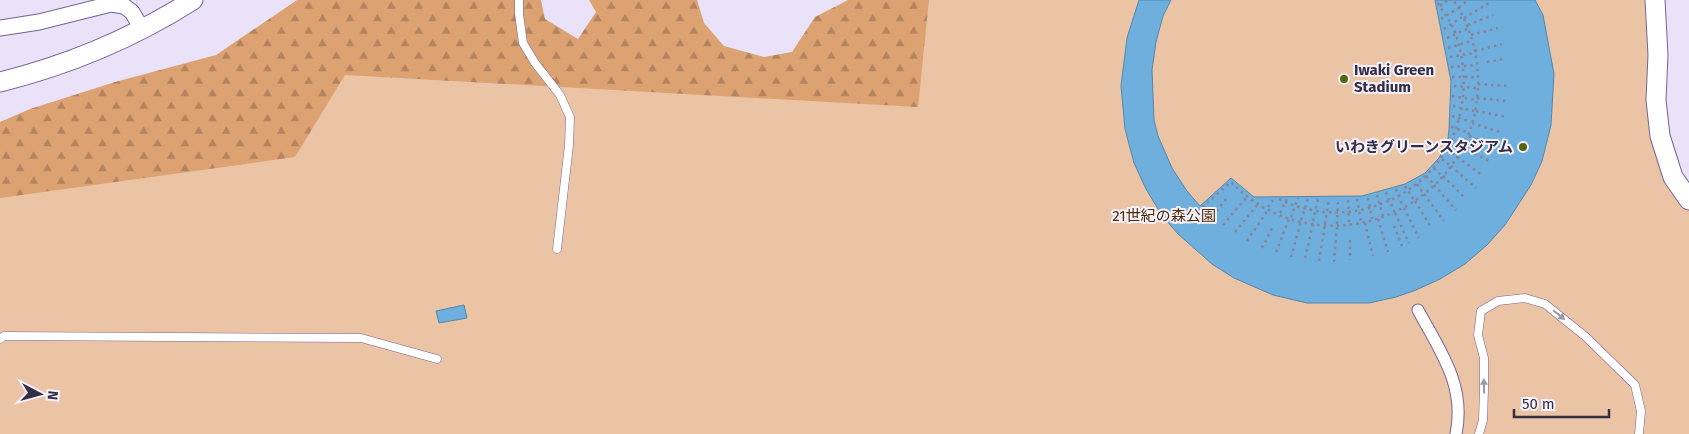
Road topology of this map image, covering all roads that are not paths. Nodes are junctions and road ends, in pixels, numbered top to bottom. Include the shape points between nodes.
1 (192, 0) edge
2 (519, 0) edge
3 (1655, 0) edge
4 (0, 28) edge
5 (142, 30) junction
6 (0, 82) edge
7 (1689, 200) edge
8 (557, 249) dead end
9 (1418, 310) dead end
10 (0, 339) edge
11 (437, 359) dead end
12 (1456, 434) edge
13 (1479, 434) edge
14 (1639, 434) edge

1 - 5 street
2 - 8 lane via 524,43 534,63 560,94 570,117
3 - 7 street via 1656,100 1660,136 1673,177
4 - 5 street via 111,4 124,6 132,12
5 - 6 street via 70,62
9 - 12 street via 1452,374 1458,400
10 - 11 lane via 4,336 361,338
13 -> 14 lane via 1484,389 1484,358 1478,335 1481,311 1498,300 1524,298 1545,304 1586,337 1635,385 1642,411

